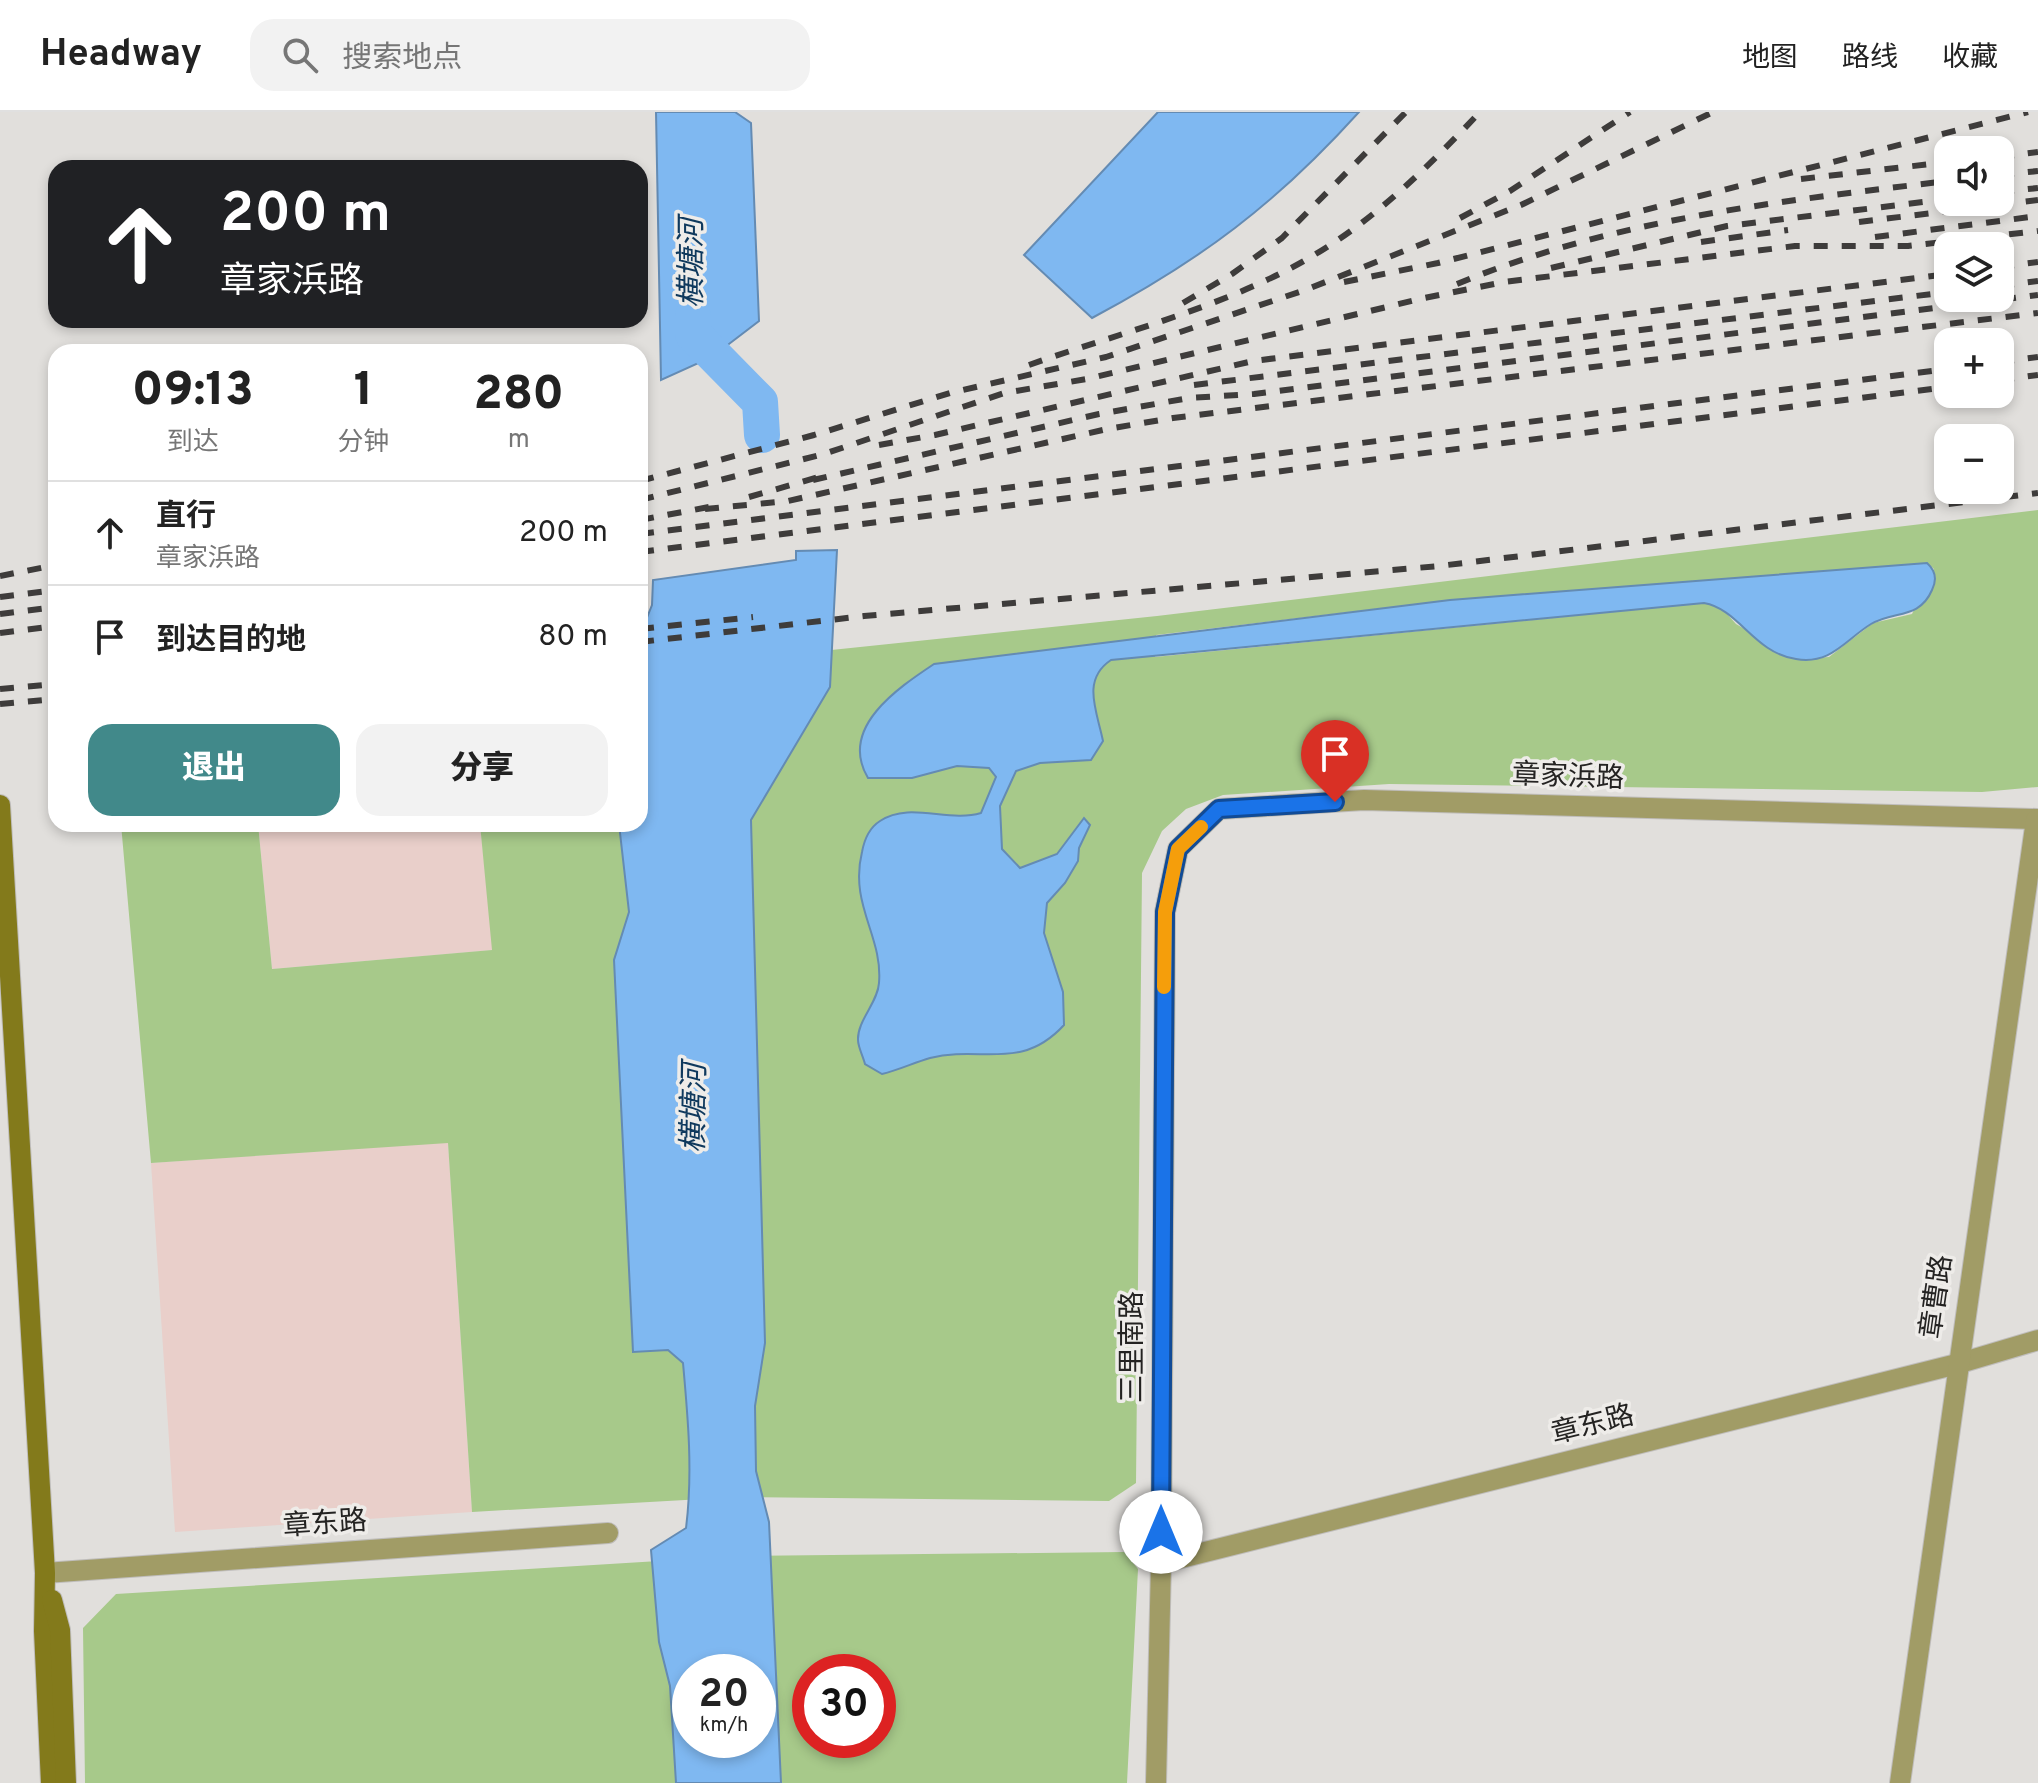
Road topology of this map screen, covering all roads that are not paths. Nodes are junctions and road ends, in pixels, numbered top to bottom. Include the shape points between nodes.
1 (0, 805) edge
2 (2037, 820) edge
3 (1165, 912) joint
4 (2038, 1340) edge
5 (1957, 1364) junction
6 (608, 1533) dead end
7 (1161, 1563) junction
8 (45, 1573) junction
9 (51, 1783) edge
10 (66, 1783) edge
11 (1156, 1783) edge
12 (1900, 1783) edge

1 - 8 main road
2 - 3 street, 章家浜路 via 1364,800 1219,809 1178,849
2 - 5 street, 章曹路
3 - 7 street, 三里南路
4 - 5 street, 章东路
5 - 7 street, 章东路
5 - 12 street, 章曹路
6 - 8 street, 章东路
7 - 11 street, 三里南路
8 - 9 main road
8 - 10 main road via 60,1630

